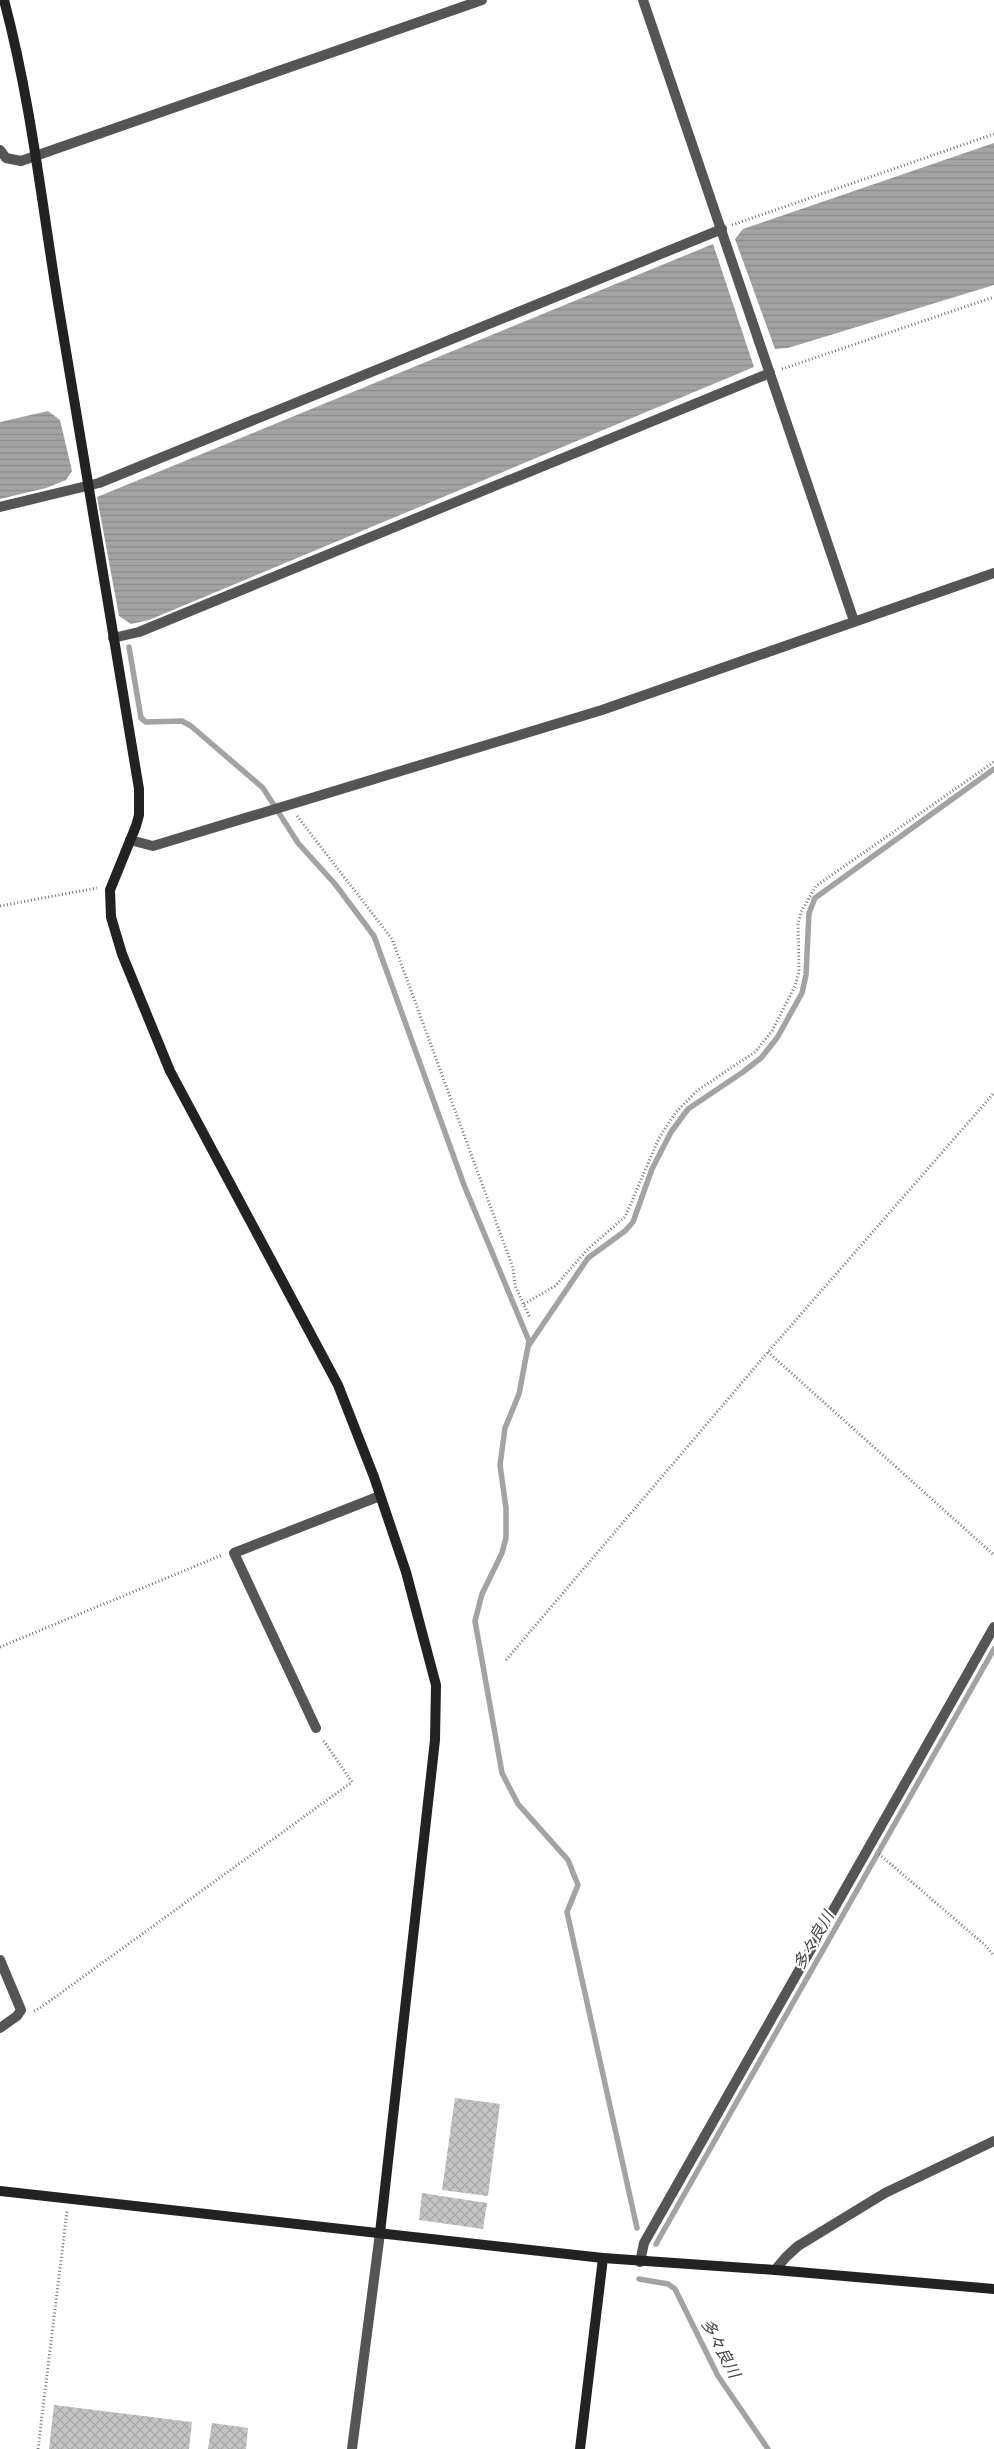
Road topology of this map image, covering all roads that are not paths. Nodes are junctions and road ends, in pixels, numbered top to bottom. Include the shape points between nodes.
1 (4, 0) edge
2 (482, 0) edge
3 (644, 0) edge
4 (0, 150) edge
5 (35, 155) junction
6 (722, 228) junction
7 (770, 373) junction
8 (88, 487) junction
9 (0, 507) edge
10 (994, 573) edge
11 (854, 621) junction
12 (114, 638) junction
13 (130, 840) junction
14 (380, 1496) junction
15 (994, 1627) edge
16 (316, 1728) road end
17 (0, 1960) edge
18 (0, 2028) edge
19 (994, 2141) edge
20 (0, 2191) edge
21 (380, 2234) junction
22 (603, 2258) junction
23 (640, 2262) junction
24 (775, 2270) junction
25 (994, 2289) edge
26 (352, 2449) edge
27 (580, 2449) edge

1 - 5 street
2 - 5 street
3 - 6 street
4 - 5 street via 13,161
5 - 8 street
6 - 7 street
6 - 8 street
7 - 11 street
7 - 12 street via 139,632
8 - 9 street
8 - 12 street
10 - 11 street
11 - 13 street via 602,710 153,846
12 - 13 street via 139,789 139,815
13 - 14 street via 110,890 111,917 122,954 170,1071 326,1358
14 - 16 street via 234,1553
14 - 21 street via 406,1572 436,1685 436,1704 435,1740
15 - 23 street via 644,2244
17 - 18 street via 21,2010
19 - 24 street via 885,2193 798,2246
20 - 21 street
21 - 22 street
21 - 26 street
22 - 23 street
22 - 27 street
23 - 24 street
24 - 25 street

